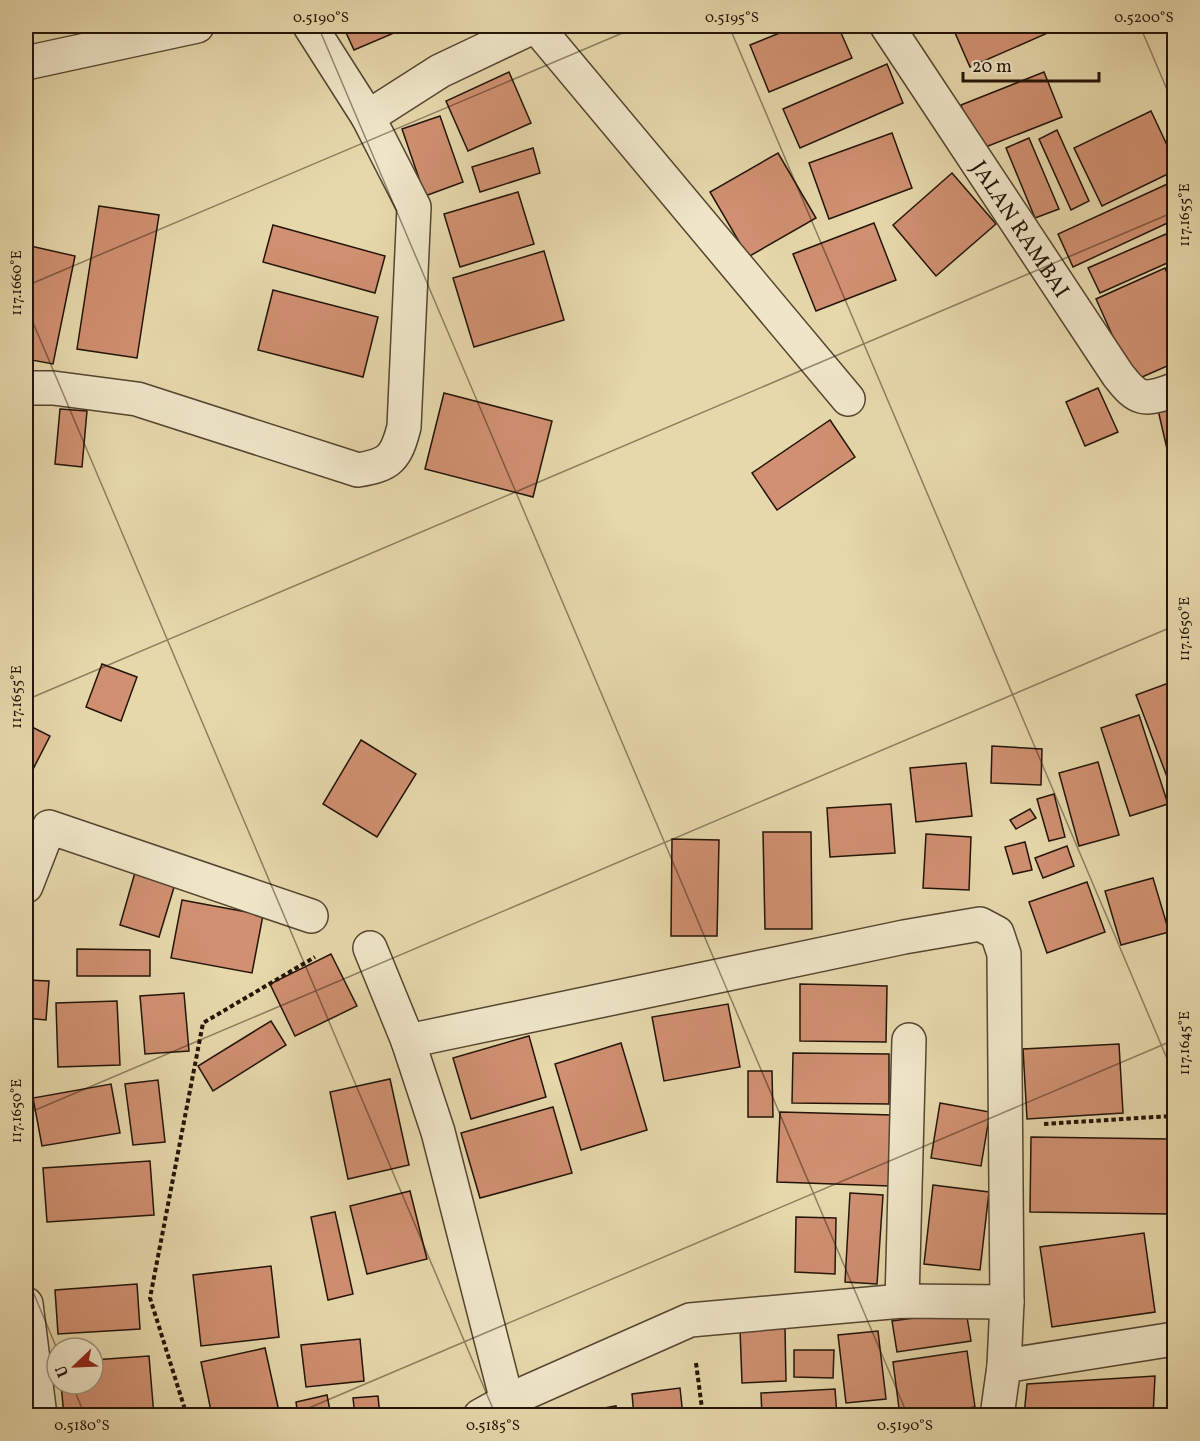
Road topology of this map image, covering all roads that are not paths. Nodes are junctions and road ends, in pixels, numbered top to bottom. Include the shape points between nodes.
1 (197, 26) edge
2 (310, 26) edge
3 (536, 26) edge
4 (887, 26) edge
5 (26, 63) edge
6 (368, 117) junction
7 (26, 388) edge
8 (1174, 390) edge
9 (848, 399) dead end
10 (26, 886) edge
11 (311, 916) dead end
12 (370, 948) road end
13 (909, 1040) dead end
14 (408, 1041) junction
15 (902, 1302) junction
16 (1007, 1302) junction
17 (26, 1304) edge
18 (1174, 1339) edge
19 (1004, 1366) junction
20 (494, 1408) edge
21 (40, 1416) edge
22 (997, 1416) edge

1 - 5 street
2 - 6 street
3 - 6 street via 440,71
3 - 9 street
4 - 8 street, JALAN RAMBAI via 1132,393 1146,398
6 - 7 street via 414,207 404,428 398,450 380,466 358,470 137,399
10 - 11 street via 49,827
12 - 14 street
13 - 15 street
14 - 16 street via 980,924 997,933 1004,954
14 - 20 street via 438,1132
15 - 16 street
15 - 20 street via 690,1320
16 - 19 street
17 - 21 street
18 - 19 street
19 - 22 street

